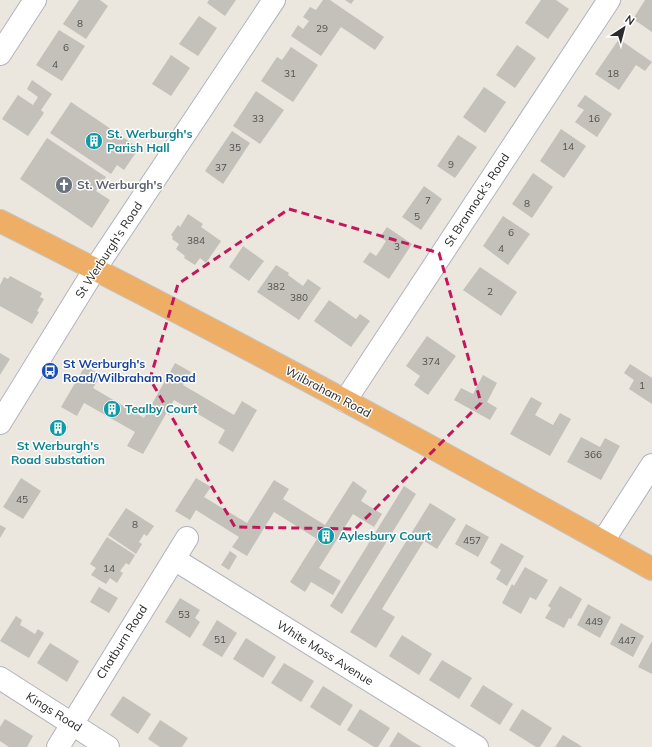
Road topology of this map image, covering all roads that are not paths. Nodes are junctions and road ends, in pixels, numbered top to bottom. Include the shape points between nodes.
1 (35, 0) edge
2 (274, 0) edge
3 (609, 0) edge
4 (0, 54) edge
5 (0, 221) edge
6 (95, 269) junction
7 (345, 401) junction
8 (0, 422) edge
9 (652, 465) edge
10 (187, 538) dead end
11 (603, 541) junction
12 (174, 560) junction
13 (652, 569) edge
14 (0, 678) edge
15 (72, 724) junction
16 (58, 747) edge
17 (108, 747) edge
18 (477, 747) edge

1 - 4 street
2 - 6 street, St Werburgh's Road
3 - 7 street, St Brannock's Road
5 - 6 highway, Wilbraham Road
6 - 7 highway, Wilbraham Road
6 - 8 street, St Werburgh's Road
7 - 11 highway, Wilbraham Road
9 - 11 street
10 - 12 street, Chatburn Road
11 - 13 highway, Wilbraham Road
12 - 15 street, Chatburn Road
12 - 18 street, White Moss Avenue
14 - 15 street, Kings Road
15 - 16 street, Chatburn Road
15 - 17 street, Kings Road

